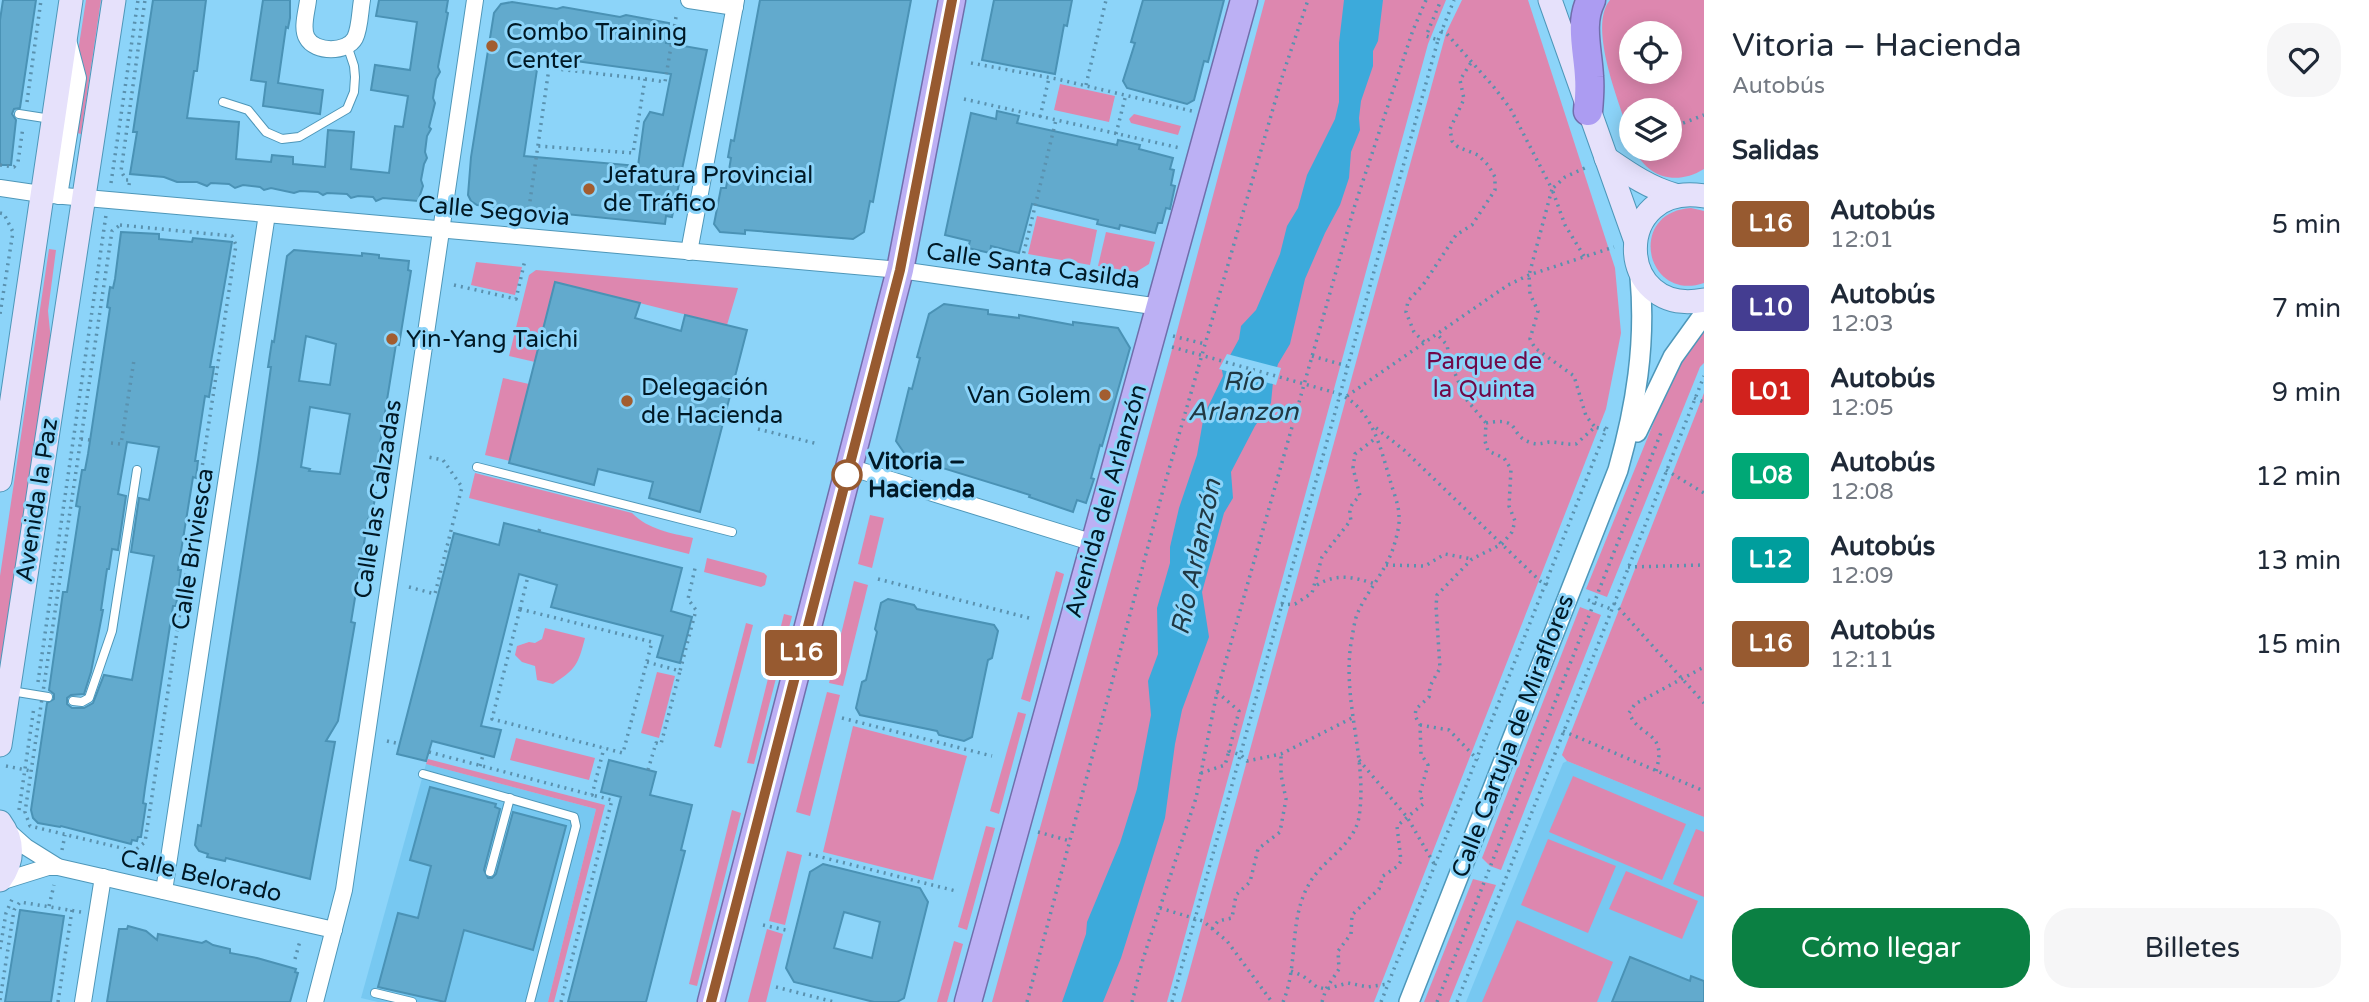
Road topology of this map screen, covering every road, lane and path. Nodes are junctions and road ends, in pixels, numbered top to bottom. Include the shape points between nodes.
1 (41, 0) edge
2 (71, 0) edge
3 (114, 0) edge
4 (138, 0) edge
5 (145, 0) edge
6 (309, 0) edge
7 (362, 0) edge
8 (475, 0) edge
9 (689, 0) edge
10 (952, 0) edge
11 (1106, 0) edge
12 (1244, 0) edge
13 (1308, 0) edge
14 (1426, 0) edge
15 (1441, 0) edge
16 (1454, 0) edge
17 (1550, 0) edge
18 (1591, 0) edge
19 (736, 4) edge
20 (676, 16) dead end
21 (1440, 31) junction
22 (66, 32) junction
23 (1438, 40) junction
24 (347, 45) junction
25 (1472, 61) junction
26 (971, 63) dead end
27 (1049, 78) junction
28 (645, 79) junction
29 (1086, 85) junction
30 (1126, 94) junction
31 (964, 99) dead end
32 (223, 102) dead end
33 (1588, 111) junction
34 (1197, 112) dead end
35 (22, 114) junction
36 (1704, 115) edge
37 (1040, 117) junction
38 (52, 119) junction
39 (1056, 120) junction
40 (1682, 123) edge
41 (1116, 134) junction
42 (116, 145) junction
43 (125, 146) junction
44 (537, 146) junction
45 (1186, 150) dead end
46 (1596, 162) junction
47 (0, 165) edge
48 (1593, 178) dead end
49 (130, 180) dead end
50 (0, 188) edge
51 (1552, 189) junction
52 (1693, 192) edge
53 (64, 196) junction
54 (108, 200) junction
55 (0, 213) edge
56 (267, 214) junction
57 (528, 215) dead end
58 (443, 230) junction
59 (1612, 237) dead end
60 (1625, 243) junction
61 (102, 246) junction
62 (109, 247) junction
63 (689, 251) junction
64 (1584, 256) junction
65 (1617, 258) dead end
66 (525, 260) dead end
67 (1022, 260) dead end
68 (900, 270) junction
69 (1529, 275) junction
70 (1640, 277) junction
71 (454, 285) dead end
72 (1704, 300) edge
73 (1160, 307) junction
74 (0, 314) edge
75 (1704, 314) edge
76 (1437, 334) junction
77 (1168, 335) dead end
78 (1424, 342) junction
79 (1205, 344) junction
80 (1172, 347) dead end
81 (1311, 356) junction
82 (134, 360) dead end
83 (1347, 366) junction
84 (1704, 376) edge
85 (1339, 394) junction
86 (1347, 396) junction
87 (1694, 398) junction
88 (1704, 402) edge
89 (1611, 417) dead end
90 (1665, 422) dead end
91 (1486, 423) junction
92 (1374, 427) junction
93 (1595, 427) junction
94 (758, 429) dead end
95 (1606, 430) junction
96 (1377, 437) junction
97 (81, 439) junction
98 (90, 440) dead end
99 (111, 443) dead end
100 (818, 444) dead end
101 (428, 457) dead end
102 (477, 467) dead end
103 (849, 467) junction
104 (138, 470) dead end
105 (1618, 470) junction
106 (1666, 470) junction
107 (0, 480) edge
108 (1704, 493) edge
109 (541, 525) dead end
110 (539, 531) dead end
111 (732, 532) dead end
112 (1094, 543) junction
113 (1502, 544) junction
114 (1472, 559) junction
115 (696, 564) dead end
116 (1386, 565) junction
117 (1704, 565) edge
118 (1628, 567) junction
119 (528, 576) dead end
120 (878, 579) dead end
121 (1375, 584) junction
122 (1547, 584) junction
123 (1316, 585) junction
124 (409, 587) dead end
125 (1558, 589) dead end
126 (1583, 598) dead end
127 (1595, 603) junction
128 (1614, 603) junction
129 (1281, 606) junction
130 (1611, 608) junction
131 (520, 609) junction
132 (1029, 618) dead end
133 (647, 662) junction
134 (1704, 667) edge
135 (680, 671) junction
136 (1681, 678) junction
137 (8, 691) junction
138 (1217, 692) junction
139 (42, 696) junction
140 (73, 701) dead end
141 (1704, 703) edge
142 (842, 718) dead end
143 (1353, 718) junction
144 (492, 719) junction
145 (1420, 725) junction
146 (490, 728) dead end
147 (1563, 731) junction
148 (387, 741) dead end
149 (400, 744) dead end
150 (0, 745) edge
151 (604, 748) junction
152 (1229, 751) junction
153 (429, 752) dead end
154 (1281, 754) junction
155 (483, 755) dead end
156 (1241, 755) junction
157 (992, 756) dead end
158 (1358, 758) junction
159 (1478, 760) junction
160 (0, 765) edge
161 (481, 766) junction
162 (25, 769) junction
163 (599, 769) junction
164 (648, 770) dead end
165 (31, 771) junction
166 (606, 771) dead end
167 (1656, 771) junction
168 (423, 774) dead end
169 (1201, 774) junction
170 (1704, 791) edge
171 (592, 795) junction
172 (510, 798) junction
173 (1407, 817) junction
174 (1, 824) edge
175 (1033, 831) dead end
176 (27, 832) dead end
177 (65, 835) junction
178 (1070, 841) junction
179 (809, 855) dead end
180 (59, 866) junction
181 (1436, 867) junction
182 (490, 872) dead end
183 (103, 877) junction
184 (7, 884) edge
185 (164, 891) junction
186 (956, 891) dead end
187 (50, 906) junction
188 (1160, 908) junction
189 (1195, 919) junction
190 (763, 925) dead end
191 (1212, 929) junction
192 (334, 930) junction
193 (790, 931) dead end
194 (301, 935) dead end
195 (0, 949) edge
196 (0, 955) edge
197 (7, 956) junction
198 (295, 959) dead end
199 (1291, 971) junction
200 (1389, 983) junction
201 (775, 987) dead end
202 (1326, 989) junction
203 (375, 993) dead end
204 (0, 1000) edge
205 (58, 1002) edge
206 (83, 1002) edge
207 (314, 1002) edge
208 (412, 1002) edge
209 (530, 1002) edge
210 (561, 1002) edge
211 (711, 1002) edge
212 (834, 1002) edge
213 (968, 1002) edge
214 (1027, 1002) edge
215 (1132, 1002) edge
216 (1172, 1002) edge
217 (1272, 1002) edge
218 (1283, 1002) edge
219 (1322, 1002) edge
220 (1381, 1002) edge
221 (1409, 1002) edge
222 (1437, 1002) edge
223 (1457, 1002) edge

1 - 35 path
2 - 22 main road, Avenida la Paz
3 - 53 main road, Avenida la Paz
4 - 42 path
5 - 43 path
6 - 24 street via 308,40 319,47
7 - 24 street via 356,37
8 - 58 street, Calle las Calzadas
9 - 19 street
10 - 68 highway
11 - 29 path
12 - 73 highway, Avenida del Arlanzón
13 - 79 path
14 - 81 path via 1354,208
15 - 23 path via 1426,36
16 - 21 path
17 - 33 main road
18 - 33 highway via 1585,10
19 - 63 street
20 - 28 path via 665,82
21 - 23 path
21 - 25 path
22 - 38 main road, Avenida la Paz
22 - 53 street, Avenida la Paz via 78,78
23 - 83 path
24 - 32 lane via 355,78 347,109 299,137 282,139 266,132 248,110
25 - 51 path via 1510,108
25 - 78 path via 1460,79 1464,99 1450,130 1458,147 1488,164 1495,177 1494,190 1472,225 1456,235 1408,301 1406,312
26 - 27 path
27 - 29 path
27 - 37 path
28 - 44 path via 633,153
28 - 44 path via 549,68
29 - 30 path
30 - 34 path
30 - 41 path
31 - 37 path
33 - 46 main road
35 - 38 lane
35 - 47 path via 18,162 14,167
36 - 40 path
37 - 39 path
38 - 53 main road, Avenida la Paz
39 - 41 path
39 - 67 path
41 - 45 path
42 - 43 path
42 - 54 path
43 - 49 path via 121,171
44 - 57 path
46 - 48 path
46 - 51 path
46 - 52 main road via 1660,191
46 - 60 main road
50 - 53 street, Calle Segovia
51 - 64 path via 1565,225
51 - 69 path
52 - 60 main road via 1655,205
53 - 54 street, Calle Segovia
53 - 107 main road, Avenida la Paz
53 - 137 main road, Avenida la Paz via 62,338
54 - 56 street, Calle Segovia
54 - 61 path
55 - 74 path via 13,232
56 - 58 street, Calle Segovia
56 - 185 street, Calle Briviesca
58 - 63 street, Calle Segovia
58 - 192 street, Calle las Calzadas via 344,890
59 - 60 path
60 - 64 path
60 - 65 path
60 - 70 main road via 1635,253
61 - 62 path
61 - 139 path
62 - 97 path
62 - 177 path via 111,231 120,225 232,236 236,245 145,842 134,851
63 - 68 street, Calle Segovia
64 - 69 path
66 - 71 path via 516,299
68 - 73 street, Calle Santa Casilda
68 - 103 highway
69 - 76 path
69 - 93 path via 1530,294 1538,312 1530,339 1535,348 1574,376 1586,416
70 - 72 main road via 1673,300
70 - 105 street, Calle Cartuja de Miraflores via 1643,341 1631,422
73 - 112 highway, Avenida del Arlanzón
75 - 105 street, Calle Cartuja de Miraflores via 1673,357
76 - 78 path
76 - 91 path via 1447,345 1466,398
77 - 79 path
78 - 86 path
79 - 178 path
80 - 85 path, bridge
81 - 83 path
81 - 138 path
82 - 99 path via 121,444
83 - 85 path
84 - 87 path
85 - 86 path
85 - 129 path
86 - 92 path
87 - 88 path
87 - 106 path
89 - 95 path
90 - 127 path
91 - 93 path via 1509,422 1518,434 1536,444 1576,444
91 - 113 path via 1488,451 1504,458 1511,469 1509,506 1515,521
92 - 96 path
92 - 113 path
93 - 95 path
94 - 100 path
95 - 122 path
96 - 116 path via 1399,516
96 - 123 path via 1355,454 1353,468 1360,496 1352,503 1351,520 1322,557
97 - 98 path
97 - 139 path
101 - 124 path via 443,460 462,487 435,594
102 - 111 lane
103 - 112 street
103 - 211 highway
104 - 140 lane via 112,631 89,698
105 - 221 street, Calle Cartuja de Miraflores
106 - 108 path
106 - 118 path
109 - 110 path
112 - 213 highway, Avenida del Arlanzón
113 - 114 path
113 - 122 path
114 - 116 path via 1445,554 1425,566
114 - 145 path via 1437,595 1440,668 1429,697 1416,709
115 - 135 path via 688,599 696,610
116 - 121 path
117 - 118 path
118 - 128 path
119 - 131 path
120 - 132 path
121 - 123 path via 1340,576
121 - 143 path via 1357,614 1351,646
122 - 125 path
122 - 159 path
123 - 129 path via 1295,604
126 - 127 path
127 - 130 path
127 - 222 path
128 - 130 path
128 - 136 path
129 - 156 path
130 - 147 path
131 - 133 path via 652,642
131 - 144 path
133 - 135 path
133 - 151 path via 623,752
134 - 136 path
135 - 164 path via 661,744 656,743
136 - 141 path
136 - 167 path via 1635,704 1629,713 1658,746
137 - 139 lane
137 - 150 main road, Avenida la Paz
138 - 152 path via 1239,711
138 - 169 path
139 - 162 path
139 - 165 path
142 - 157 path
143 - 154 path
143 - 158 path
144 - 146 path
144 - 151 path
145 - 159 path via 1450,730
145 - 173 path via 1421,754 1428,765 1420,793 1423,804
147 - 167 path
147 - 223 path
148 - 149 path
151 - 163 path
152 - 156 path
152 - 169 path via 1225,765
153 - 161 path
154 - 156 path via 1247,761
154 - 191 path via 1286,799 1280,832 1258,849 1250,882 1236,895 1232,918 1218,921
155 - 161 path
156 - 189 path
158 - 173 path
158 - 199 path via 1361,780 1355,832 1310,881 1297,913
159 - 181 path
160 - 162 path
161 - 171 path
162 - 165 path
162 - 176 path via 19,810
163 - 166 path
163 - 171 path
165 - 177 path via 25,812 30,827
167 - 170 path
168 - 172 lane
169 - 188 path
171 - 210 path via 612,800
172 - 182 lane
172 - 209 lane via 574,817 576,826
173 - 181 path
173 - 202 path via 1397,826 1401,861 1352,915 1351,934 1338,951 1339,969
174 - 180 street, Calle Belorado via 26,847
174 - 184 main road via 11,853
175 - 178 path
177 - 180 path
178 - 214 path
179 - 186 path
180 - 183 street, Calle Belorado
180 - 184 street, Calle Belorado
180 - 187 path
181 - 200 path
183 - 185 street, Calle Belorado
183 - 206 street
184 - 195 path via 12,897
185 - 192 street, Calle Belorado
187 - 197 path via 20,902 14,909
187 - 205 path via 72,910
188 - 189 path
188 - 215 path
189 - 191 path
189 - 216 path
190 - 193 path
191 - 217 path via 1243,960
192 - 207 street, Calle las Calzadas
194 - 198 path
196 - 197 path
197 - 204 path
199 - 202 path
199 - 218 path
200 - 202 path via 1368,987 1348,983
200 - 220 path
201 - 212 path
202 - 219 path
203 - 208 lane

